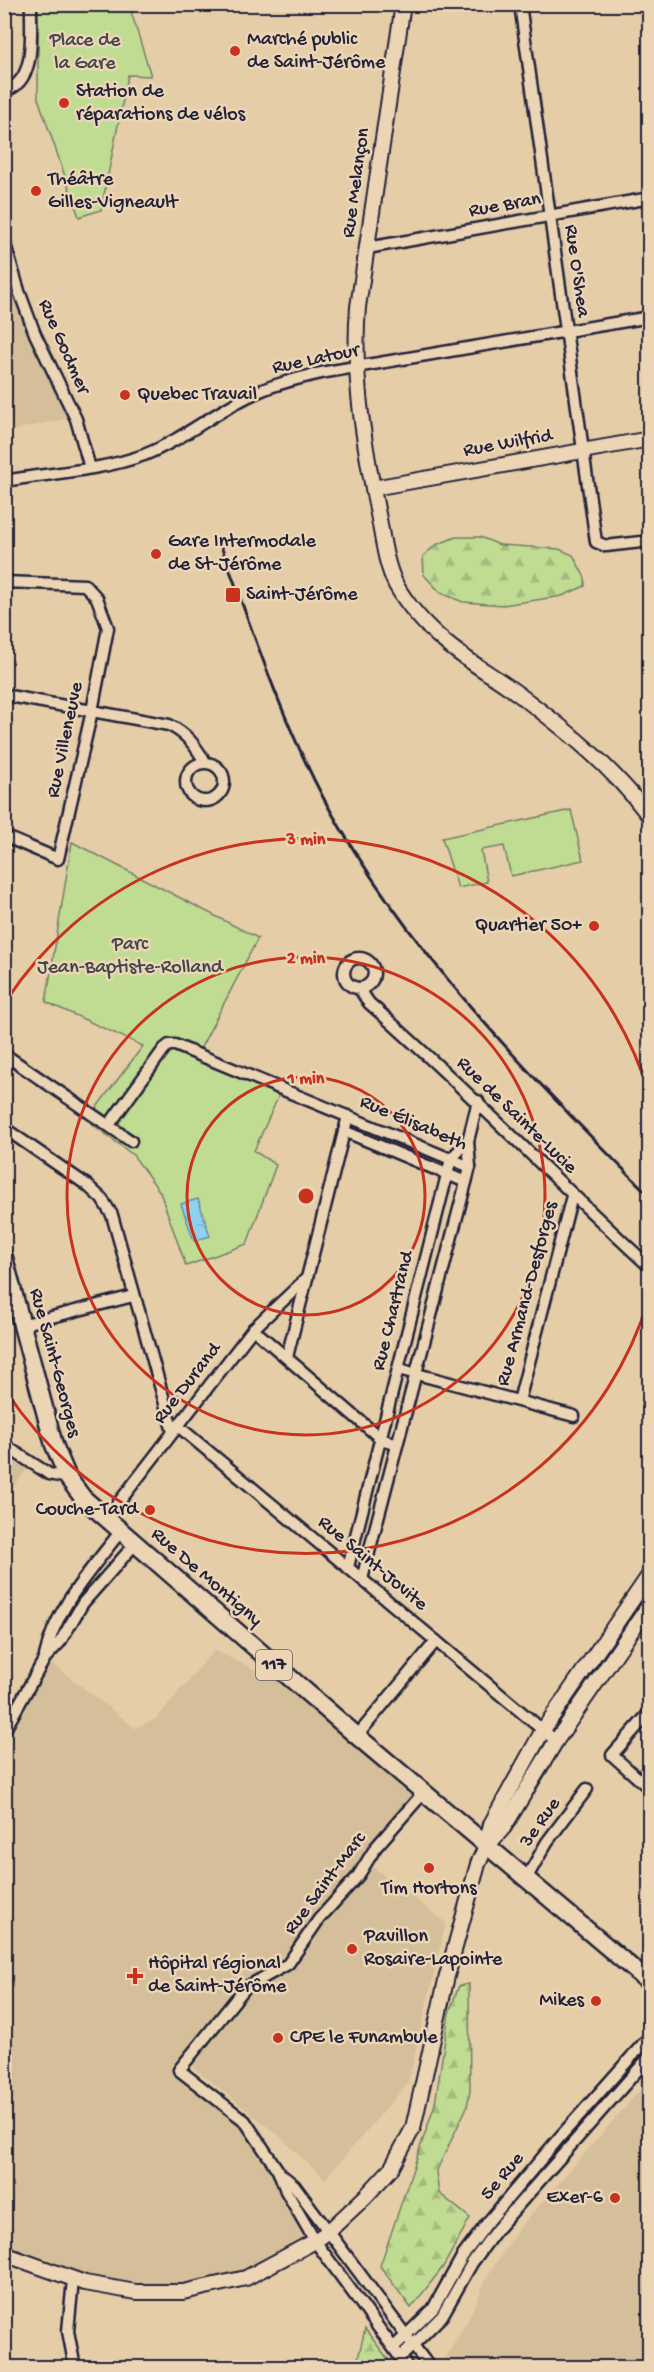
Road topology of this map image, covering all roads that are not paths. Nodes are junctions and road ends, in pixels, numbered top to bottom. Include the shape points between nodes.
1 (31, 4) edge
2 (403, 4) edge
3 (520, 4) edge
4 (4, 91) edge
5 (650, 198) edge
6 (550, 216) junction
7 (4, 241) edge
8 (367, 248) junction
9 (650, 317) edge
10 (566, 332) junction
11 (356, 369) junction
12 (650, 439) edge
13 (583, 451) junction
14 (90, 468) junction
15 (4, 481) edge
16 (373, 488) junction
17 (650, 542) edge
18 (4, 582) edge
19 (4, 695) edge
20 (92, 711) junction
21 (205, 762) dead end
22 (650, 817) edge
23 (4, 836) edge
24 (360, 988) dead end
25 (4, 1054) edge
26 (478, 1101) junction
27 (348, 1116) junction
28 (109, 1125) junction
29 (4, 1128) edge
30 (344, 1131) junction
31 (131, 1141) dead end
32 (468, 1141) junction
33 (451, 1159) junction
34 (470, 1167) junction
35 (448, 1174) junction
36 (466, 1182) junction
37 (572, 1196) junction
38 (4, 1258) edge
39 (650, 1268) edge
40 (307, 1278) junction
41 (133, 1296) junction
42 (21, 1325) junction
43 (253, 1329) junction
44 (286, 1357) junction
45 (398, 1369) junction
46 (415, 1373) junction
47 (519, 1401) junction
48 (574, 1416) dead end
49 (176, 1429) junction
50 (380, 1438) junction
51 (4, 1445) edge
52 (396, 1445) junction
53 (68, 1478) junction
54 (366, 1495) junction
55 (382, 1499) junction
56 (106, 1519) junction
57 (120, 1532) junction
58 (135, 1544) junction
59 (348, 1567) junction
60 (650, 1574) edge
61 (362, 1579) junction
62 (645, 1592) edge
63 (650, 1604) edge
64 (436, 1641) junction
65 (45, 1658) junction
66 (650, 1712) edge
67 (543, 1730) junction
68 (4, 1731) edge
69 (357, 1736) junction
70 (556, 1741) junction
71 (587, 1789) dead end
72 (650, 1789) edge
73 (424, 1792) junction
74 (486, 1846) junction
75 (526, 1879) junction
76 (650, 1983) edge
77 (650, 2036) edge
78 (650, 2056) edge
79 (279, 2172) junction
80 (329, 2231) junction
81 (315, 2241) junction
82 (4, 2254) edge
83 (73, 2280) junction
84 (410, 2341) junction
85 (394, 2347) junction
86 (401, 2357) junction
87 (75, 2367) edge
88 (408, 2367) edge
89 (430, 2367) edge

1 - 4 street via 28,67 20,83
2 - 8 street, Rue Melançon
3 - 6 street, Rue O'Shea
5 - 6 street, Rue Bran
6 - 8 street, Rue Bran
6 - 10 street, Rue O'Shea
7 - 14 street, Rue Godmer via 35,334 76,419
8 - 11 street, Rue Melançon
9 - 10 street, Rue Latour
10 - 11 street, Rue Latour
10 - 13 street, Rue O'Shea
11 - 14 street, Rue Latour via 290,380 260,391 163,446
11 - 16 street, Rue Melançon
12 - 13 street, Rue Wilfrid
13 - 16 street, Rue Wilfrid
13 - 17 street, Rue O'Shea via 596,542 606,546
14 - 15 street, Rue Latour
16 - 22 street, Rue Melançon via 388,562 411,609 448,645 580,742 606,765
18 - 20 street, Rue Villeneuve via 85,585 97,598 108,628
19 - 20 street
20 - 21 street via 169,725 193,741
20 - 23 street, Rue Villeneuve via 58,859
24 - 26 street, Rue de Sainte-Lucie via 369,1003
25 - 28 street
26 - 32 street, Rue Chartrand
26 - 37 street, Rue de Sainte-Lucie
27 - 28 street, Rue Élisabeth via 169,1045
27 - 30 street
27 - 33 street, Rue Élisabeth
28 - 31 street
29 - 41 street via 102,1199 112,1215
30 - 35 street, Rue Élisabeth
30 - 40 street
32 - 33 street, Rue Chartrand
32 - 34 street, Rue Chartrand
33 - 34 street, Rue Élisabeth
33 - 35 street, Rue Chartrand
34 - 36 street, Rue Chartrand
35 - 36 street, Rue Élisabeth
35 - 45 street, Rue Chartrand
36 - 46 street, Rue Chartrand
37 - 39 street, Rue de Sainte-Lucie
37 - 47 street, Rue Armand-Desforges
38 - 42 main road, Rue Saint-Georges / 117
40 - 43 street, Rue Durand
40 - 44 street
41 - 42 street
41 - 49 street
42 - 53 main road, Rue Saint-Georges / 117 via 54,1445
43 - 44 street
43 - 49 street, Rue Durand
44 - 50 street
45 - 46 street
45 - 50 street, Rue Chartrand
46 - 47 street
46 - 52 street, Rue Chartrand
47 - 48 street
49 - 56 street, Rue Durand
49 - 59 street, Rue Saint-Jovite
50 - 52 street
50 - 54 street, Rue Chartrand
51 - 53 street via 49,1474
52 - 55 street, Rue Chartrand
53 - 56 main road, Rue De Montigny / 117
54 - 55 street
54 - 59 street, Rue Chartrand
55 - 61 street, Rue Chartrand
56 - 57 main road, Rue De Montigny / 117
57 - 58 main road, Rue De Montigny / 117
57 - 65 street via 71,1596 49,1636
58 - 65 street via 83,1603 60,1642
58 - 69 main road, Rue De Montigny / 117
59 - 61 street, Rue Saint-Jovite
60 - 62 street
61 - 64 street, Rue Saint-Jovite
62 - 67 street
63 - 70 street
64 - 67 street, Rue Saint-Jovite
64 - 69 street
65 - 68 street
66 - 72 street via 612,1755
67 - 70 street, Rue Saint-Jovite
67 - 74 street via 491,1824
69 - 73 main road, Rue De Montigny / 117
70 - 74 street via 504,1827
71 - 75 street, 3e Rue via 547,1842
73 - 74 main road, Rue De Montigny / 117
73 - 79 street, Rue Saint-Marc via 376,1847 358,1876 319,1920 288,1964 245,1988 179,2070 245,2121
74 - 75 main road, 117
74 - 80 street via 447,1976 413,2128 391,2169
75 - 76 main road, 117
77 - 84 street, 5e Rue via 488,2222
78 - 84 street, 5e Rue via 497,2229 472,2262 442,2316
79 - 80 street via 294,2185
79 - 81 street via 286,2192
80 - 81 street
80 - 84 street
81 - 83 street via 246,2278 183,2292 136,2292
81 - 85 street
82 - 83 street
83 - 87 street via 68,2331
84 - 85 street, 5e Rue
84 - 86 street, 5e Rue
84 - 89 street
85 - 86 street
86 - 88 street

